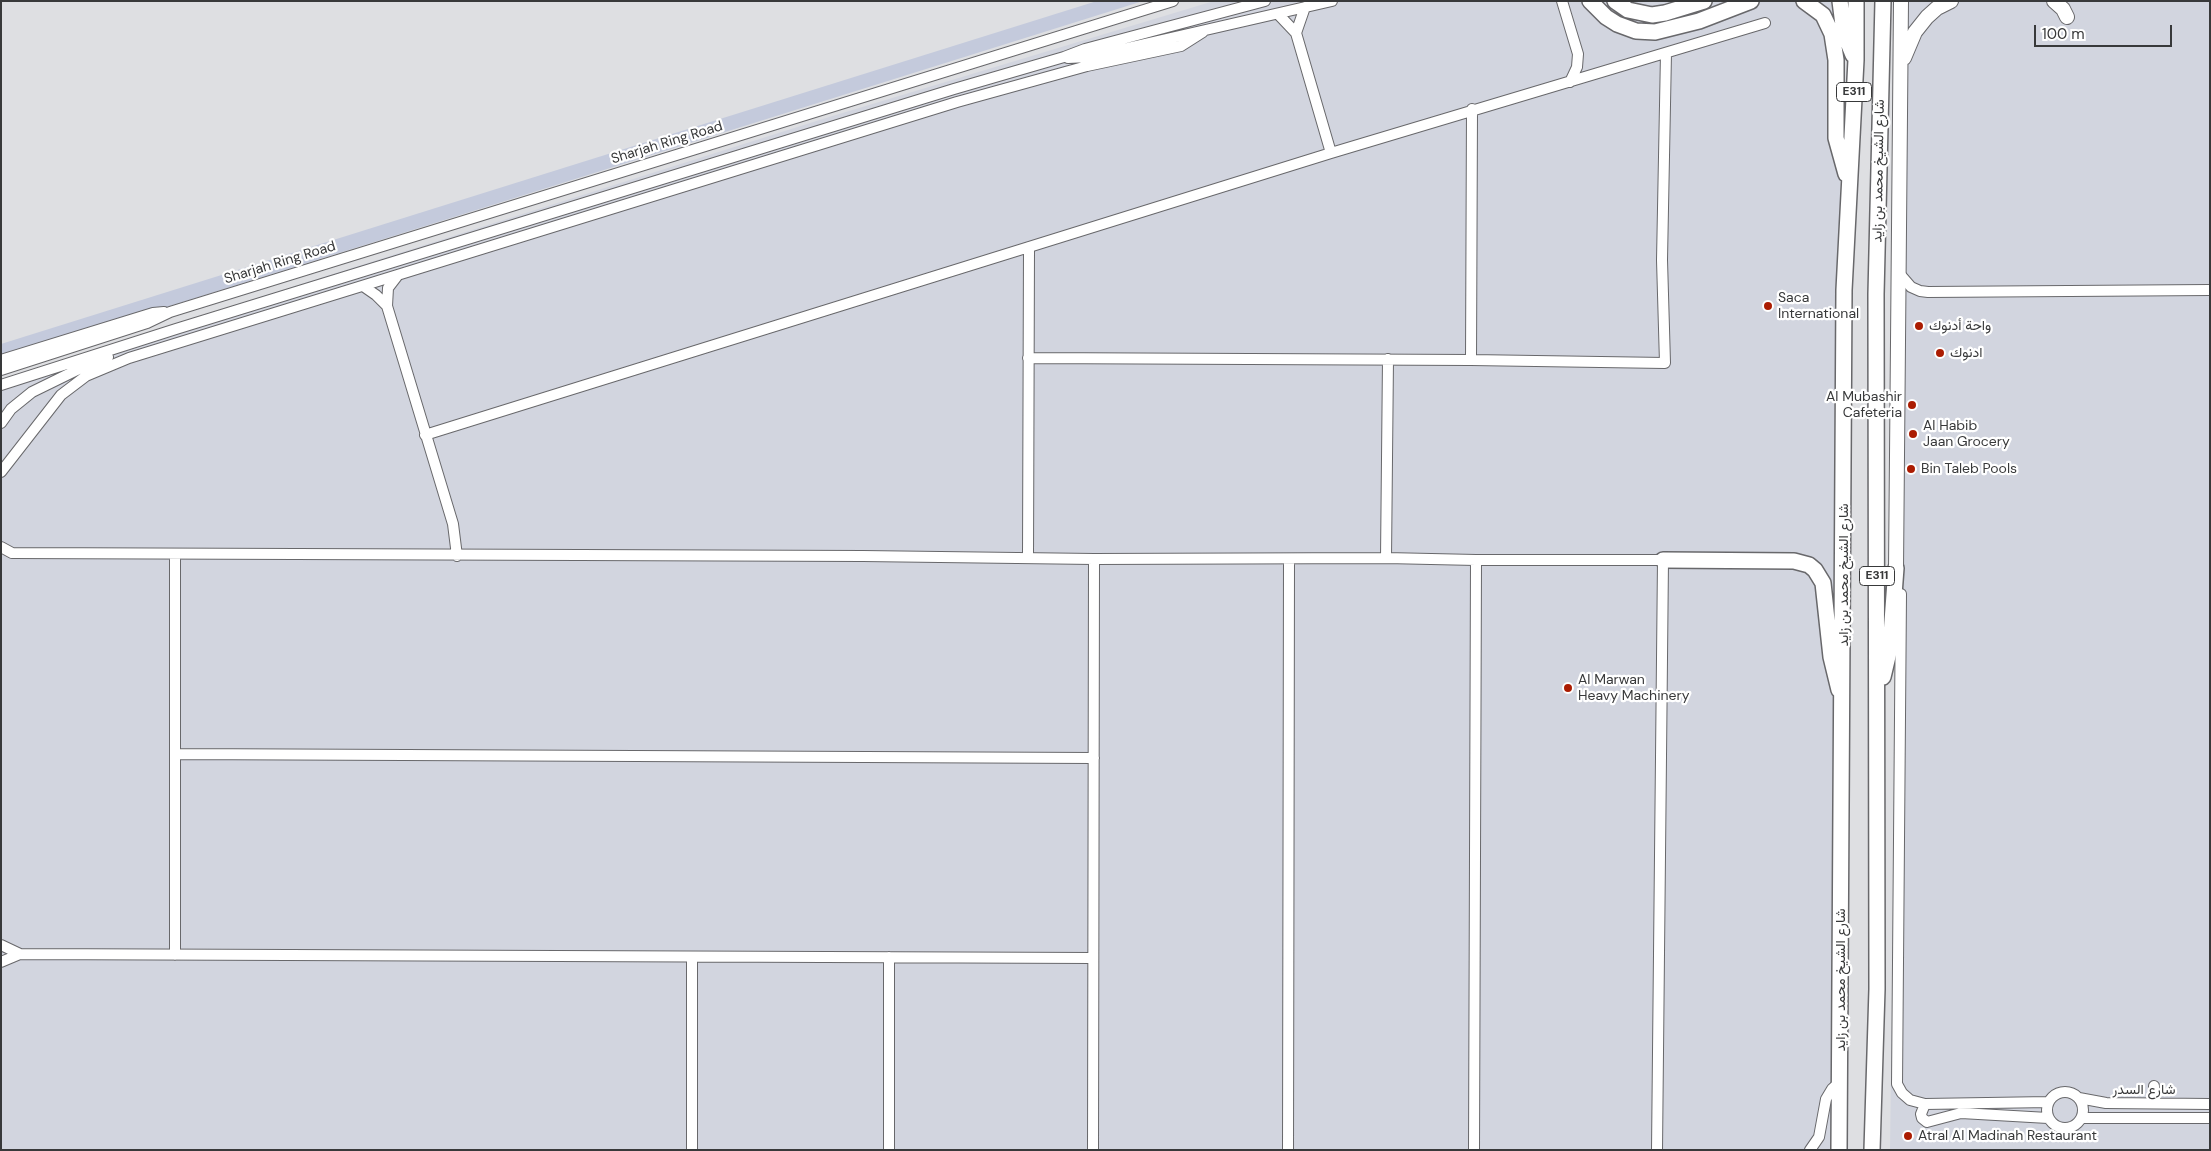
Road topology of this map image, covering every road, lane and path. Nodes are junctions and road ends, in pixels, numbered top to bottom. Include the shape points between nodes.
1 (1173, 1) edge
2 (1265, 1) edge
3 (1332, 1) edge
4 (1562, 1) edge
5 (1590, 1) edge
6 (1614, 1) edge
7 (1704, 1) edge
8 (1751, 1) edge
9 (1804, 1) edge
10 (1840, 1) edge
11 (1856, 1) edge
12 (1883, 1) edge
13 (1901, 1) edge
14 (1951, 1) edge
15 (2054, 1) edge
16 (1305, 7) junction
17 (1278, 14) junction
18 (2068, 17) dead end
19 (1765, 23) dead end
20 (1203, 32) junction
21 (1296, 33) junction
22 (1666, 53) junction
23 (1064, 57) junction
24 (1856, 60) junction
25 (1901, 66) junction
26 (1570, 82) junction
27 (1472, 109) junction
28 (1331, 153) junction
29 (1849, 182) junction
30 (1029, 247) junction
31 (1898, 272) junction
32 (398, 275) junction
33 (363, 286) junction
34 (2210, 290) edge
35 (387, 306) junction
36 (170, 312) junction
37 (176, 329) junction
38 (1028, 358) junction
39 (1, 360) edge
40 (1388, 360) junction
41 (1471, 360) junction
42 (1, 370) edge
43 (1, 385) edge
44 (1, 422) edge
45 (425, 435) junction
46 (1, 472) edge
47 (1, 547) edge
48 (12, 553) junction
49 (175, 554) junction
50 (456, 556) junction
51 (1028, 557) junction
52 (1386, 558) junction
53 (1094, 559) junction
54 (1289, 559) junction
55 (1, 560) edge
56 (1476, 560) junction
57 (1663, 560) junction
58 (1896, 568) junction
59 (1878, 695) junction
60 (1843, 698) junction
61 (175, 754) junction
62 (1094, 758) junction
63 (1, 945) edge
64 (20, 954) junction
65 (175, 955) junction
66 (692, 957) junction
67 (889, 958) junction
68 (1093, 958) junction
69 (1, 962) edge
70 (1841, 1081) junction
71 (2154, 1086) dead end
72 (2079, 1098) junction
73 (2050, 1102) junction
74 (2155, 1103) junction
75 (1925, 1104) junction
76 (2210, 1104) edge
77 (2048, 1118) junction
78 (2082, 1118) junction
79 (2210, 1118) edge
80 (692, 1150) edge
81 (889, 1150) edge
82 (1093, 1150) edge
83 (1288, 1150) edge
84 (1474, 1150) edge
85 (1657, 1150) edge
86 (1810, 1150) edge
87 (1839, 1150) edge
88 (1872, 1150) edge

1 - 36 street, Sharjah Ring Road
2 - 23 street
3 - 16 street
4 - 26 street via 1578,54 1577,67
5 - 8 highway via 1617,24 1636,31 1655,32 1698,21
6 - 7 highway via 1628,10 1652,15
9 - 29 highway via 1823,15 1832,34 1836,60 1836,138
10 - 24 highway via 1844,33
11 - 24 highway, شارع الشيخ محمد بن زايد / E311
12 - 59 highway, شارع الشيخ محمد بن زايد / E311 via 1876,294
13 - 25 main road
14 - 25 main road via 1926,17 1915,32
15 - 18 main road
16 - 17 street
16 - 21 street
17 - 20 street
17 - 21 street
19 - 22 street
20 - 23 street via 1088,57
20 - 32 street via 1181,46 1087,66 957,102
21 - 28 street
22 - 26 street
22 - 41 street via 1662,260 1665,363
23 - 37 street
24 - 29 highway, شارع الشيخ محمد بن زايد / E311
25 - 31 main road
26 - 27 street
27 - 28 street
27 - 41 street
28 - 30 street
29 - 60 highway, شارع الشيخ محمد بن زايد / E311 via 1844,290
30 - 38 street
30 - 45 street
31 - 34 street via 1911,286 1928,292
31 - 58 main road
32 - 33 street
32 - 35 street via 388,288
33 - 35 street
33 - 46 street via 180,341 86,376 72,384 50,406
35 - 45 street
36 - 39 street via 153,313
36 - 42 street via 147,323
37 - 43 street
37 - 44 street via 48,384 21,400
38 - 40 street
38 - 51 street
40 - 41 street
40 - 52 street
45 - 50 street via 453,524
47 - 48 street
48 - 49 street
48 - 55 street
49 - 50 street
49 - 61 street
50 - 51 street
51 - 53 street
52 - 54 street
52 - 56 street
53 - 54 street
53 - 62 street
54 - 83 street
56 - 57 street
56 - 84 street
57 - 60 highway via 1794,560 1815,570 1823,583 1833,672
57 - 85 street
58 - 59 highway via 1890,648
58 - 75 street via 1901,601 1896,1079 1905,1096
59 - 88 highway, شارع الشيخ محمد بن زايد / E311 via 1877,989
60 - 70 highway, شارع الشيخ محمد بن زايد / E311
61 - 62 street
61 - 65 street
62 - 68 street
63 - 64 street
64 - 65 street
64 - 69 street
65 - 66 street
66 - 67 street
66 - 80 street
67 - 68 street
67 - 81 street
68 - 82 street
70 - 86 street via 1826,1099 1819,1138
70 - 87 highway, شارع الشيخ محمد بن زايد / E311
71 - 74 street
72 - 73 street via 2066,1092 2059,1093
72 - 74 street, شارع السدر via 2106,1103
72 - 78 street
73 - 75 street
73 - 77 street
74 - 76 street, شارع السدر
75 - 77 street via 1921,1116 1927,1122 1961,1114
77 - 78 street via 2062,1128 2075,1126
78 - 79 street, شارع السدر

